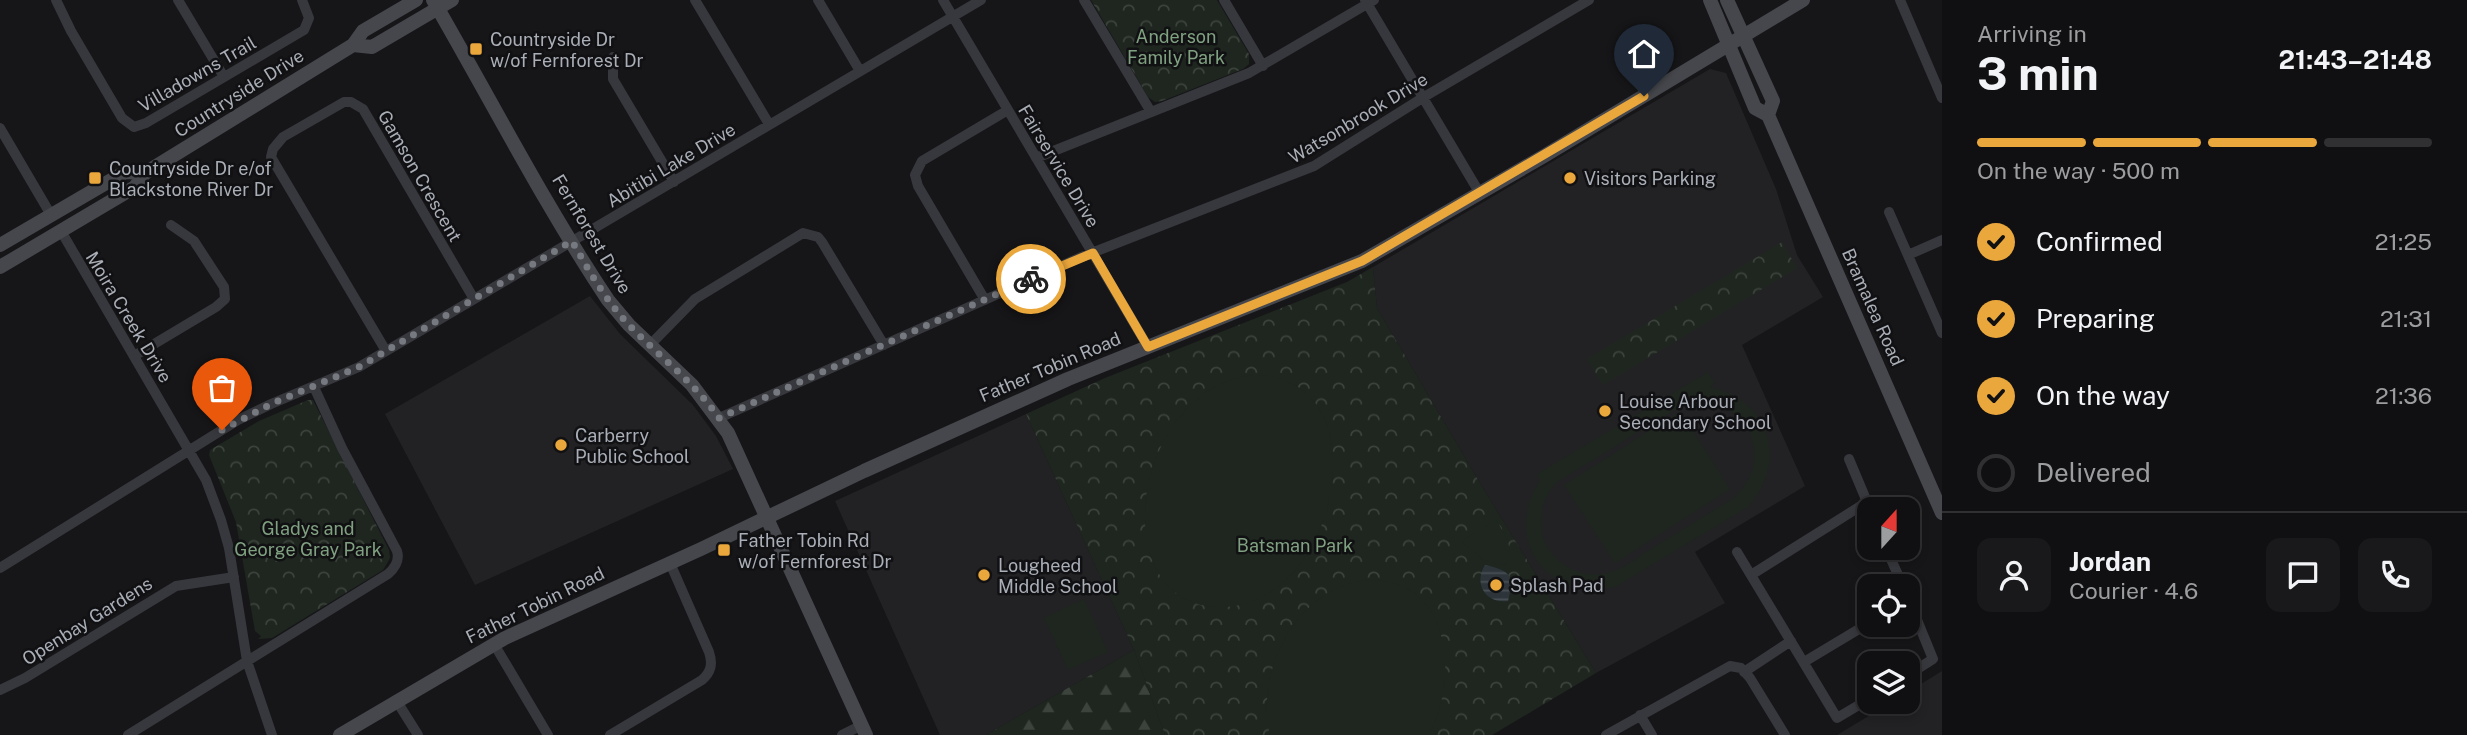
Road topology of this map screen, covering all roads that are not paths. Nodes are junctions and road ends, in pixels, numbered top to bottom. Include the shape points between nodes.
1 (56, 0) edge
2 (178, 0) edge
3 (302, 0) edge
4 (416, 0) edge
5 (452, 0) edge
6 (695, 0) edge
7 (818, 0) edge
8 (943, 0) edge
9 (981, 0) edge
10 (1084, 0) edge
11 (1224, 0) edge
12 (1589, 0) edge
13 (1710, 0) edge
14 (1727, 0) edge
15 (1803, 0) edge
16 (1900, 0) edge
17 (1369, 1) edge
18 (436, 4) edge
19 (952, 16) junction
20 (1744, 36) junction
21 (353, 45) junction
22 (1729, 46) junction
23 (612, 57) dead end
24 (1927, 64) junction
25 (1263, 66) junction
26 (860, 71) junction
27 (1942, 76) edge
28 (224, 77) junction
29 (1424, 97) junction
30 (1942, 98) edge
31 (1008, 110) junction
32 (1151, 112) junction
33 (1768, 115) junction
34 (769, 124) junction
35 (0, 128) edge
36 (1036, 158) junction
37 (145, 173) junction
38 (674, 182) junction
39 (1479, 192) junction
40 (1889, 212) dead end
41 (51, 215) junction
42 (171, 225) dead end
43 (61, 231) junction
44 (1942, 240) edge
45 (572, 241) junction
46 (0, 245) edge
47 (1093, 253) junction
48 (1908, 255) junction
49 (0, 267) edge
50 (474, 299) junction
51 (985, 300) junction
52 (1942, 333) edge
53 (650, 345) junction
54 (884, 345) junction
55 (1148, 347) junction
56 (386, 351) junction
57 (134, 356) junction
58 (314, 387) junction
59 (719, 418) junction
60 (190, 451) junction
61 (1849, 459) dead end
62 (1865, 497) edge
63 (1857, 513) edge
64 (1942, 513) edge
65 (768, 516) junction
66 (1737, 552) dead end
67 (670, 563) junction
68 (0, 568) edge
69 (1751, 575) junction
70 (234, 577) junction
71 (1920, 628) edge
72 (1857, 630) edge
73 (1791, 641) junction
74 (494, 644) junction
75 (247, 661) junction
76 (1804, 662) junction
77 (1920, 667) edge
78 (1744, 672) junction
79 (0, 690) edge
80 (396, 700) junction
81 (1857, 706) edge
82 (1640, 715) junction
83 (864, 730) edge
84 (128, 735) edge
85 (272, 735) edge
86 (340, 735) edge
87 (418, 735) edge
88 (548, 735) edge
89 (610, 735) edge
90 (842, 735) edge
91 (1606, 735) edge
92 (1653, 735) edge
93 (1785, 735) edge

1 - 28 street, Villadowns Trail via 122,118 134,127
2 - 28 street
3 - 28 street, Villadowns Trail via 309,18 304,30
4 - 21 street, Countryside Drive via 363,31
5 - 18 street, Countryside Drive
6 - 34 street
7 - 26 street
8 - 19 street, Fairservice Drive
9 - 19 street, Abitibi Lake Drive
10 - 32 street
11 - 25 street
12 - 29 street, Watsonbrook Drive
13 - 22 street, Bramalea Road
14 - 20 street, Bramalea Road
15 - 20 street, Father Tobin Road
16 - 24 street
17 - 25 street
17 - 29 street
18 - 21 street, Countryside Drive via 373,47
18 - 45 street, Fernforest Drive
19 - 26 street, Abitibi Lake Drive
19 - 31 street, Fairservice Drive
20 - 22 street, Father Tobin Road
20 - 33 street, Bramalea Road via 1773,101
21 - 37 street, Countryside Drive
22 - 33 street, Bramalea Road via 1755,108
22 - 39 street, Father Tobin Road
23 - 38 street via 613,79
24 - 27 street
24 - 30 street
25 - 32 street
26 - 34 street, Abitibi Lake Drive
29 - 39 street
29 - 47 street, Watsonbrook Drive via 1314,166
31 - 36 street, Fairservice Drive
31 - 51 street via 922,161 915,175
32 - 36 street
33 - 64 street, Bramalea Road
34 - 38 street, Abitibi Lake Drive
35 - 41 street
36 - 47 street, Fairservice Drive
37 - 41 street, Countryside Drive via 125,172
37 - 43 street, Countryside Drive via 135,187
38 - 45 street, Abitibi Lake Drive
39 - 55 street, Father Tobin Road via 1362,261
40 - 48 street
41 - 43 street
41 - 46 street, Countryside Drive
42 - 57 street via 194,241 224,287 225,299
43 - 49 street, Countryside Drive
43 - 57 street, Moira Creek Drive
44 - 48 street
45 - 50 street, Abitibi Lake Drive
45 - 53 street, Fernforest Drive via 612,305
47 - 51 street, Watsonbrook Drive
47 - 55 street, Fairservice Drive
48 - 52 street
50 - 56 street, Abitibi Lake Drive
50 - 56 street, Gamson Crescent via 363,109 344,102 283,138 271,157
51 - 54 street, Watsonbrook Drive
53 - 54 street via 695,299 803,233 822,242
53 - 59 street, Fernforest Drive
54 - 59 street, Watsonbrook Drive
55 - 65 street, Father Tobin Road
56 - 58 street, Abitibi Lake Drive
57 - 60 street, Moira Creek Drive
58 - 60 street, Abitibi Lake Drive via 253,412
58 - 75 street via 398,561 388,574
59 - 65 street, Fernforest Drive
60 - 68 street, Abitibi Lake Drive
60 - 70 street, Moira Creek Drive via 217,509
61 - 62 street
63 - 69 street
65 - 67 street, Father Tobin Road
65 - 83 street, Fernforest Drive
66 - 69 street
67 - 74 street, Father Tobin Road
67 - 89 street via 709,652 709,674
69 - 73 street
70 - 75 street, Moira Creek Drive
70 - 79 street, Openbay Gardens via 176,586
71 - 77 street via 1933,659
72 - 76 street
73 - 76 street
73 - 78 street
74 - 80 street, Father Tobin Road
74 - 88 street
75 - 84 street
75 - 85 street, Moira Creek Drive
76 - 81 street via 1837,718
78 - 82 street via 1730,666
78 - 93 street
80 - 86 street, Father Tobin Road
80 - 87 street
82 - 91 street
82 - 92 street
83 - 90 street

